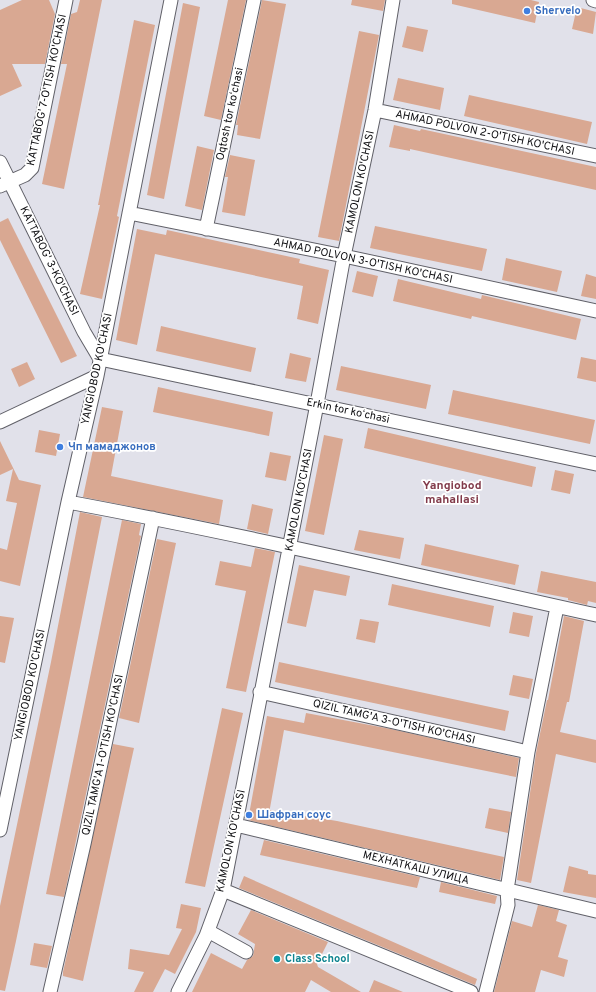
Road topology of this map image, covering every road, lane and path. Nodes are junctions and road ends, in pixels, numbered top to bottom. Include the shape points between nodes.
1 (66, 0) edge
2 (171, 0) edge
3 (254, 0) edge
4 (394, 0) edge
5 (593, 0) edge
6 (596, 1) edge
7 (375, 110) junction
8 (596, 156) edge
9 (0, 162) edge
10 (5, 184) edge
11 (129, 213) junction
12 (206, 229) junction
13 (344, 256) junction
14 (596, 310) edge
15 (100, 359) junction
16 (97, 376) junction
17 (317, 404) junction
18 (0, 422) edge
19 (596, 464) edge
20 (68, 502) junction
21 (153, 518) junction
22 (289, 547) junction
23 (557, 607) junction
24 (596, 615) edge
25 (260, 692) junction
26 (528, 752) junction
27 (1, 822) edge
28 (236, 824) junction
29 (223, 890) junction
30 (507, 890) junction
31 (596, 911) edge
32 (208, 931) junction
33 (246, 952) dead end
34 (50, 992) edge
35 (178, 992) edge
36 (471, 992) edge
37 (486, 992) edge

1 - 10 street, KATTABOG' 7-O'TISH KO'CHASI via 32,168 25,175
2 - 11 street, YANGIOBOD KO'CHASI
3 - 12 street, Oqtosh tor koʻchasi
4 - 7 street, KAMOLON KO'CHASI
5 - 6 street
7 - 8 street, AHMAD POLVON 2-O'TISH KO'CHASI
7 - 13 street, KAMOLON KO'CHASI
9 - 10 street, KATTABOG' 3-KO'CHASI
10 - 15 street, KATTABOG' 3-KO'CHASI
11 - 12 street, AHMAD POLVON 3-O'TISH KO'CHASI
11 - 15 street, YANGIOBOD KO'CHASI
12 - 13 street, AHMAD POLVON 3-O'TISH KO'CHASI
13 - 14 street, AHMAD POLVON 3-O'TISH KO'CHASI
13 - 17 street, KAMOLON KO'CHASI
15 - 16 street, YANGIOBOD KO'CHASI
15 - 17 street, Erkin tor koʻchasi
16 - 18 street
16 - 20 street, YANGIOBOD KO'CHASI
17 - 19 street, Erkin tor koʻchasi
17 - 22 street, KAMOLON KO'CHASI
20 - 21 street
20 - 27 street, YANGIOBOD KO'CHASI
21 - 22 street
21 - 34 street, QIZIL TAMG'A 1-O'TISH KO'CHASI via 86,836
22 - 23 street
22 - 25 street, KAMOLON KO'CHASI
23 - 24 street
23 - 26 street
25 - 26 street, QIZIL TAMG'A 3-O'TISH KO'CHASI
25 - 28 street, KAMOLON KO'CHASI
26 - 30 street
28 - 29 street, KAMOLON KO'CHASI
28 - 30 street, МЕХНАТКАШ УЛИЦА
29 - 32 street, KAMOLON KO'CHASI
29 - 36 street
30 - 31 street, МЕХНАТКАШ УЛИЦА
30 - 37 street via 508,905
32 - 33 street
32 - 35 street, KAMOLON KO'CHASI

